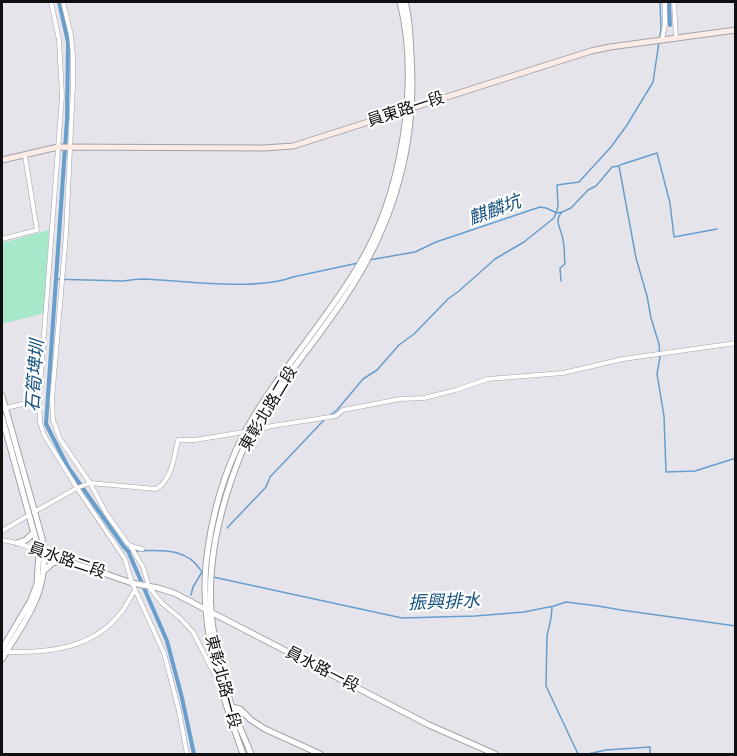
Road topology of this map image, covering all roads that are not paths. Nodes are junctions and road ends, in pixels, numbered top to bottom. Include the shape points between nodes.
1 (51, 2) edge
2 (63, 2) edge
3 (400, 2) edge
4 (405, 2) edge
5 (665, 2) edge
6 (674, 2) edge
7 (735, 30) edge
8 (676, 39) junction
9 (662, 40) junction
10 (409, 109) junction
11 (58, 147) junction
12 (71, 148) junction
13 (25, 156) junction
14 (2, 160) edge
15 (2, 239) edge
16 (735, 343) edge
17 (2, 396) edge
18 (39, 400) junction
19 (3, 409) edge
20 (2, 417) edge
21 (248, 431) junction
22 (90, 483) junction
23 (77, 488) junction
24 (32, 513) junction
25 (2, 531) edge
26 (34, 532) junction
27 (2, 540) edge
28 (17, 543) junction
29 (128, 544) junction
30 (142, 549) dead end
31 (42, 552) junction
32 (63, 560) junction
33 (44, 571) junction
34 (134, 586) junction
35 (149, 587) junction
36 (208, 611) junction
37 (3, 650) edge
38 (2, 659) edge
39 (219, 682) junction
40 (229, 707) junction
41 (188, 754) edge
42 (243, 754) edge
43 (251, 754) edge
44 (320, 754) edge
45 (495, 754) edge

1 - 11 street via 60,49
2 - 12 street via 73,56
3 - 10 street, 東彰北路二段
4 - 10 street, 東彰北路二段 via 411,46
5 - 9 street
6 - 8 street
7 - 8 main road, 員東路一段
8 - 9 main road, 員東路一段
9 - 10 main road, 員東路一段 via 591,51
10 - 12 main road, 員東路一段 via 277,148
10 - 21 street, 東彰北路二段 via 405,156 385,223 364,262 279,378
11 - 12 main road, 員東路一段
11 - 13 main road, 員東路一段
11 - 18 street
12 - 22 street via 52,410 60,439
13 - 14 main road, 員東路一段
13 - 15 street via 37,230
16 - 21 street via 623,359 563,373 488,379 424,398 400,399 343,410 336,416
17 - 19 street
18 - 19 street
18 - 23 street via 41,429
19 - 24 street
20 - 24 street
21 - 22 street via 178,440 172,466 156,489
21 - 36 street, 東彰北路二段 via 220,519 209,572
22 - 23 street
22 - 29 street
23 - 24 street
23 - 34 street via 125,559
24 - 25 street
24 - 26 street
24 - 31 street
26 - 28 street
26 - 31 street
27 - 28 street, 員水路二段
28 - 31 street, 員水路二段
29 - 30 street
29 - 35 street via 143,567
31 - 32 street, 員水路二段
31 - 33 street
31 - 37 street via 31,600
32 - 33 street
32 - 34 street, 員水路二段
33 - 37 street via 32,610
34 - 35 street, 員水路二段
34 - 37 street via 123,611 81,643 41,652
34 - 41 street via 164,653
35 - 36 street, 員水路一段 via 174,593
35 - 39 street via 193,632
36 - 39 street, 東彰北路一段 via 210,646
36 - 40 street, 東彰北路一段
36 - 45 street, 員水路一段 via 429,725
37 - 38 street
39 - 40 street, 東彰北路一段
40 - 42 street, 東彰北路一段
40 - 43 street, 東彰北路一段
40 - 44 street via 240,709 265,729

